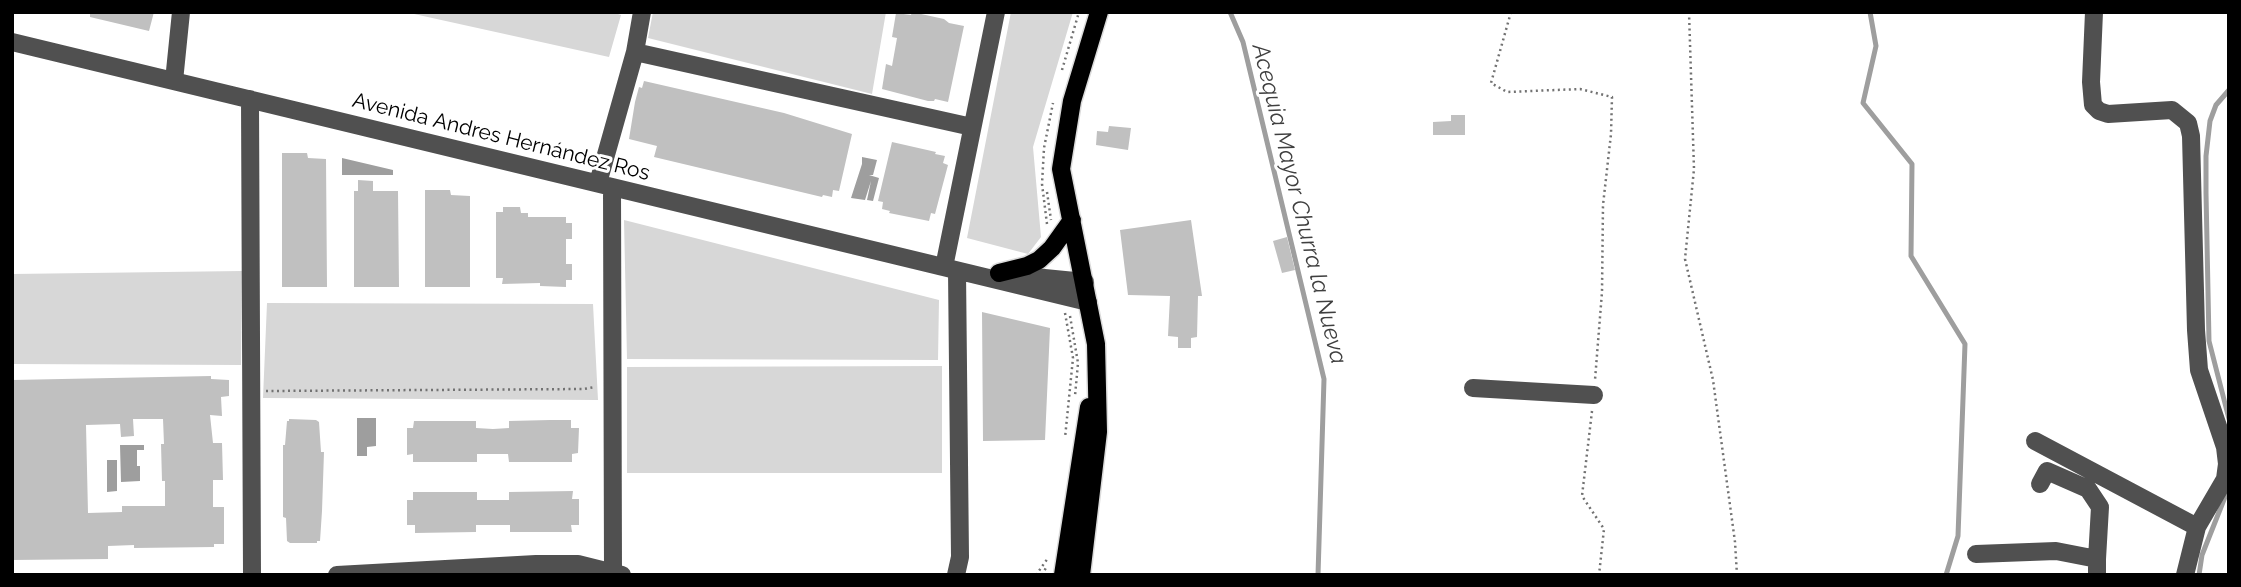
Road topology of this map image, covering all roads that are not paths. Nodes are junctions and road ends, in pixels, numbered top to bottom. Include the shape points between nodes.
1 (181, 12) edge
2 (642, 12) edge
3 (996, 12) edge
4 (1099, 12) edge
5 (2094, 12) edge
6 (12, 42) edge
7 (635, 52) junction
8 (174, 81) junction
9 (250, 99) junction
10 (972, 127) junction
11 (605, 185) junction
12 (1072, 220) junction
13 (950, 269) junction
14 (999, 273) junction
15 (980, 276) junction
16 (1085, 282) junction
17 (1088, 302) junction
18 (1096, 358) junction
19 (1473, 388) dead end
20 (1594, 396) road end
21 (2035, 441) dead end
22 (2040, 484) dead end
23 (2197, 527) junction
24 (1976, 554) dead end
25 (2097, 567) edge
26 (618, 574) edge
27 (252, 575) edge
28 (337, 575) edge
29 (956, 575) edge
30 (1063, 575) edge
31 (1081, 575) edge
32 (2185, 575) edge

1 - 8 street
2 - 7 street
3 - 10 street
4 - 12 main road via 1072,101 1061,169
5 - 23 street via 2093,105 2108,114 2172,110 2189,123 2199,370 2227,464 2225,479
6 - 8 street, Avenida Andres Hernández Ros
7 - 10 street
7 - 11 street
8 - 9 street, Avenida Andres Hernández Ros
9 - 11 street, Avenida Andres Hernández Ros
9 - 27 street
10 - 13 street
11 - 13 street, Avenida Andres Hernández Ros
11 - 26 street
12 - 14 main road via 1039,260
12 - 16 main road
13 - 15 street, Avenida Andres Hernández Ros
13 - 29 street via 960,557
14 - 15 street, Avenida Andres Hernández Ros
14 - 16 street, Avenida Andres Hernández Ros
15 - 17 street, Avenida Andres Hernández Ros
16 - 17 main road
17 - 18 main road
18 - 30 main road
18 - 31 main road via 1098,432
19 - 20 street
21 - 23 street
22 - 25 street via 2047,471 2088,489 2100,507
23 - 32 street
24 - 25 street via 2056,551
26 - 28 street via 578,564 536,564

